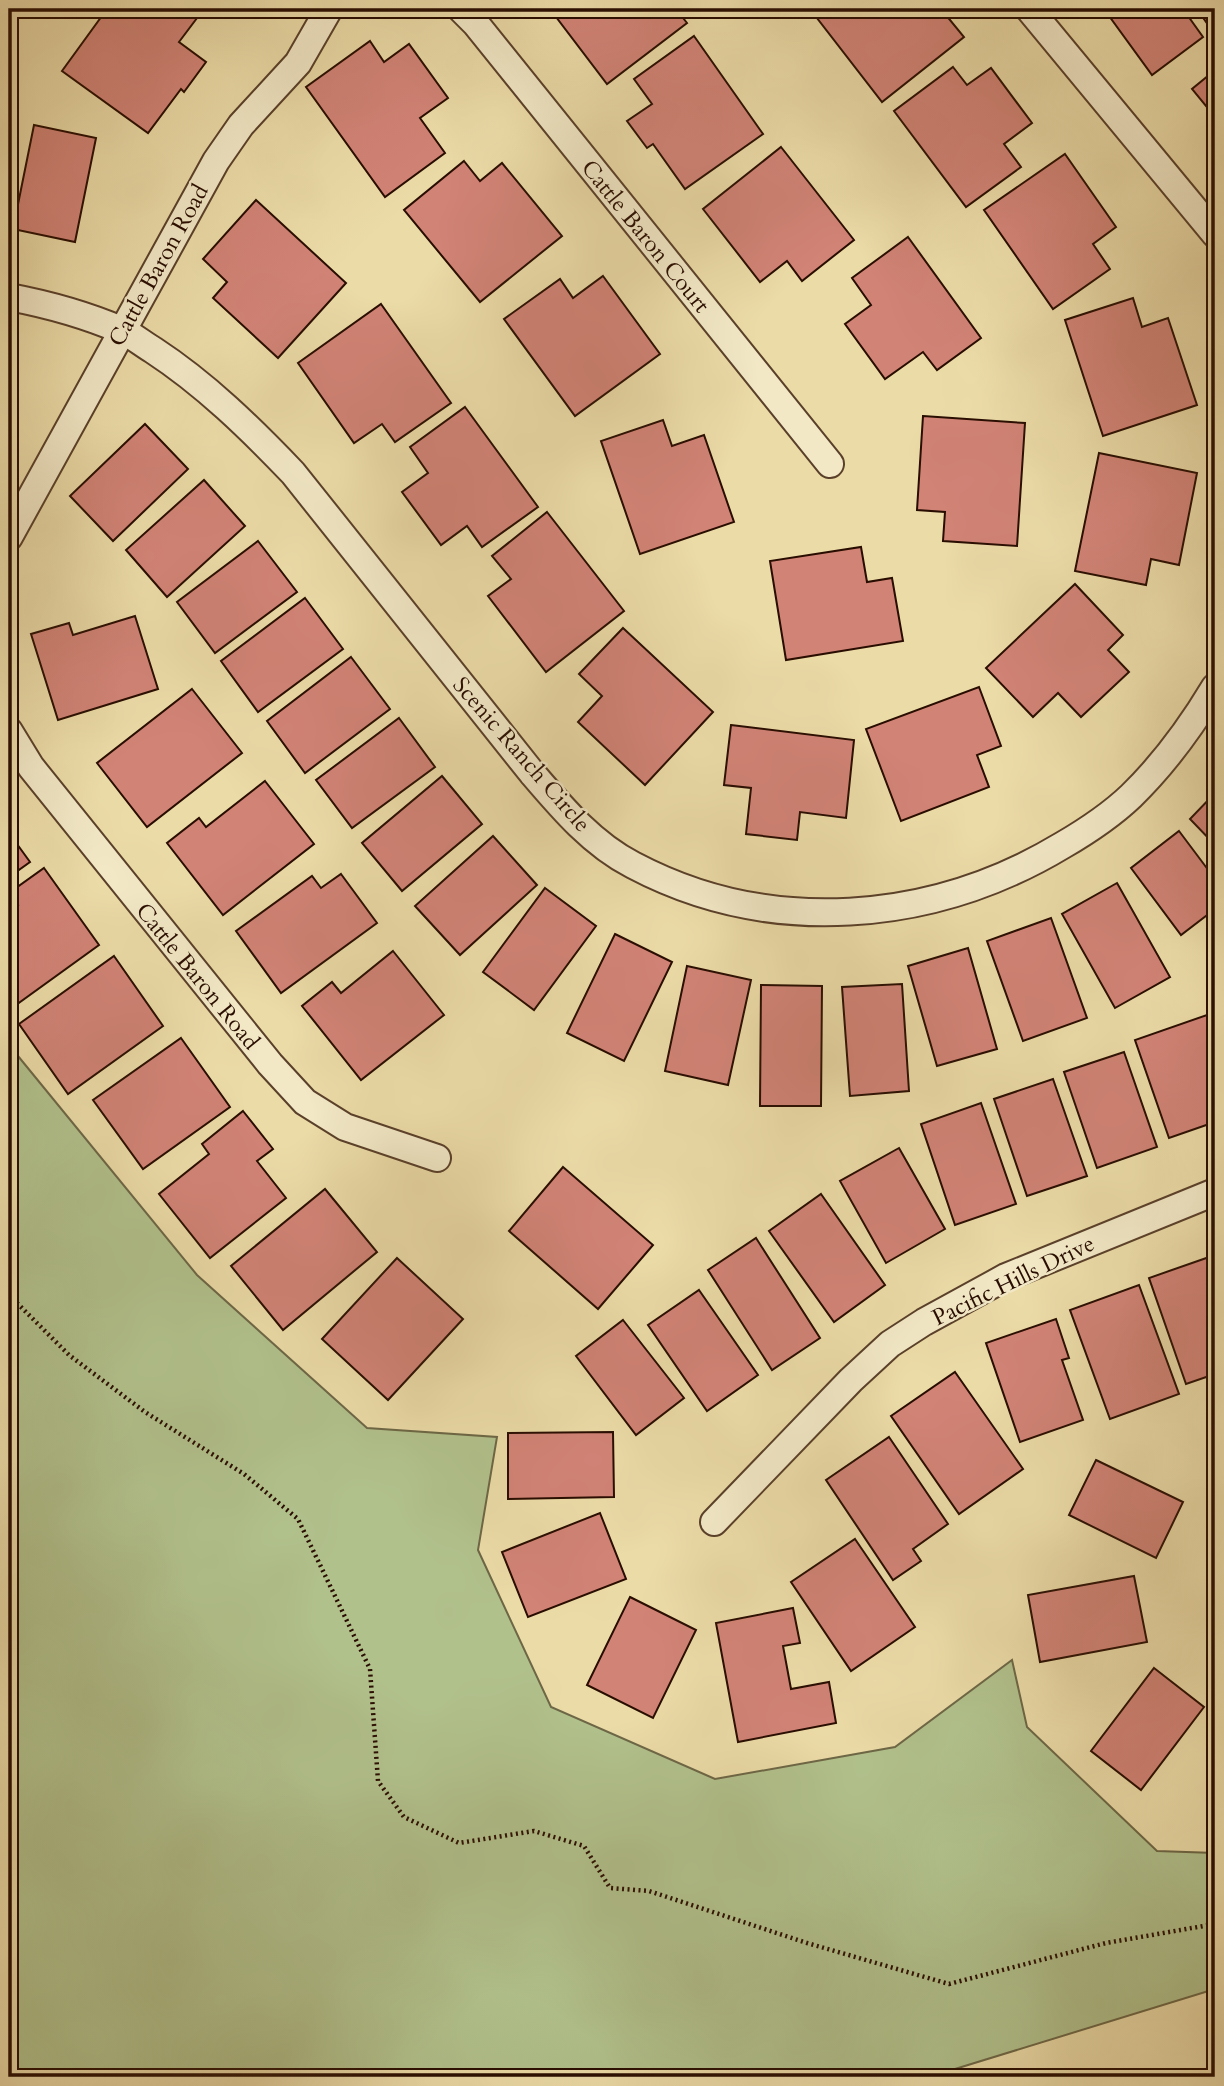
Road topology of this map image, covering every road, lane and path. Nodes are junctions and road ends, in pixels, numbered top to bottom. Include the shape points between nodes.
1 (329, 9) edge
2 (461, 9) edge
3 (1029, 9) edge
4 (1215, 234) edge
5 (9, 297) edge
6 (122, 331) junction
7 (830, 464) dead end
8 (9, 537) edge
9 (1215, 687) edge
10 (9, 731) edge
11 (437, 1158) dead end
12 (1215, 1192) edge
13 (9, 1295) edge
14 (714, 1522) dead end
15 (1215, 1924) edge

1 - 6 street, Cattle Baron Road via 298,63 241,125 216,161
2 - 7 street, Cattle Baron Court
3 - 4 street
5 - 6 street, Scenic Ranch Circle
6 - 8 street, Cattle Baron Road
6 - 9 street, Scenic Ranch Circle via 208,391 293,473 567,814 631,864 721,899 763,908 865,912 913,905 1004,876 1088,830 1129,798 1180,741
10 - 11 street, Cattle Baron Road via 31,768 305,1102 345,1127
12 - 14 street, Pacific Hills Drive via 1006,1278 890,1344
13 - 15 path via 69,1355 145,1412 244,1474 298,1519 370,1669 378,1782 404,1817 459,1843 534,1831 572,1842 584,1846 610,1888 649,1891 807,1944 949,1984 1106,1943

